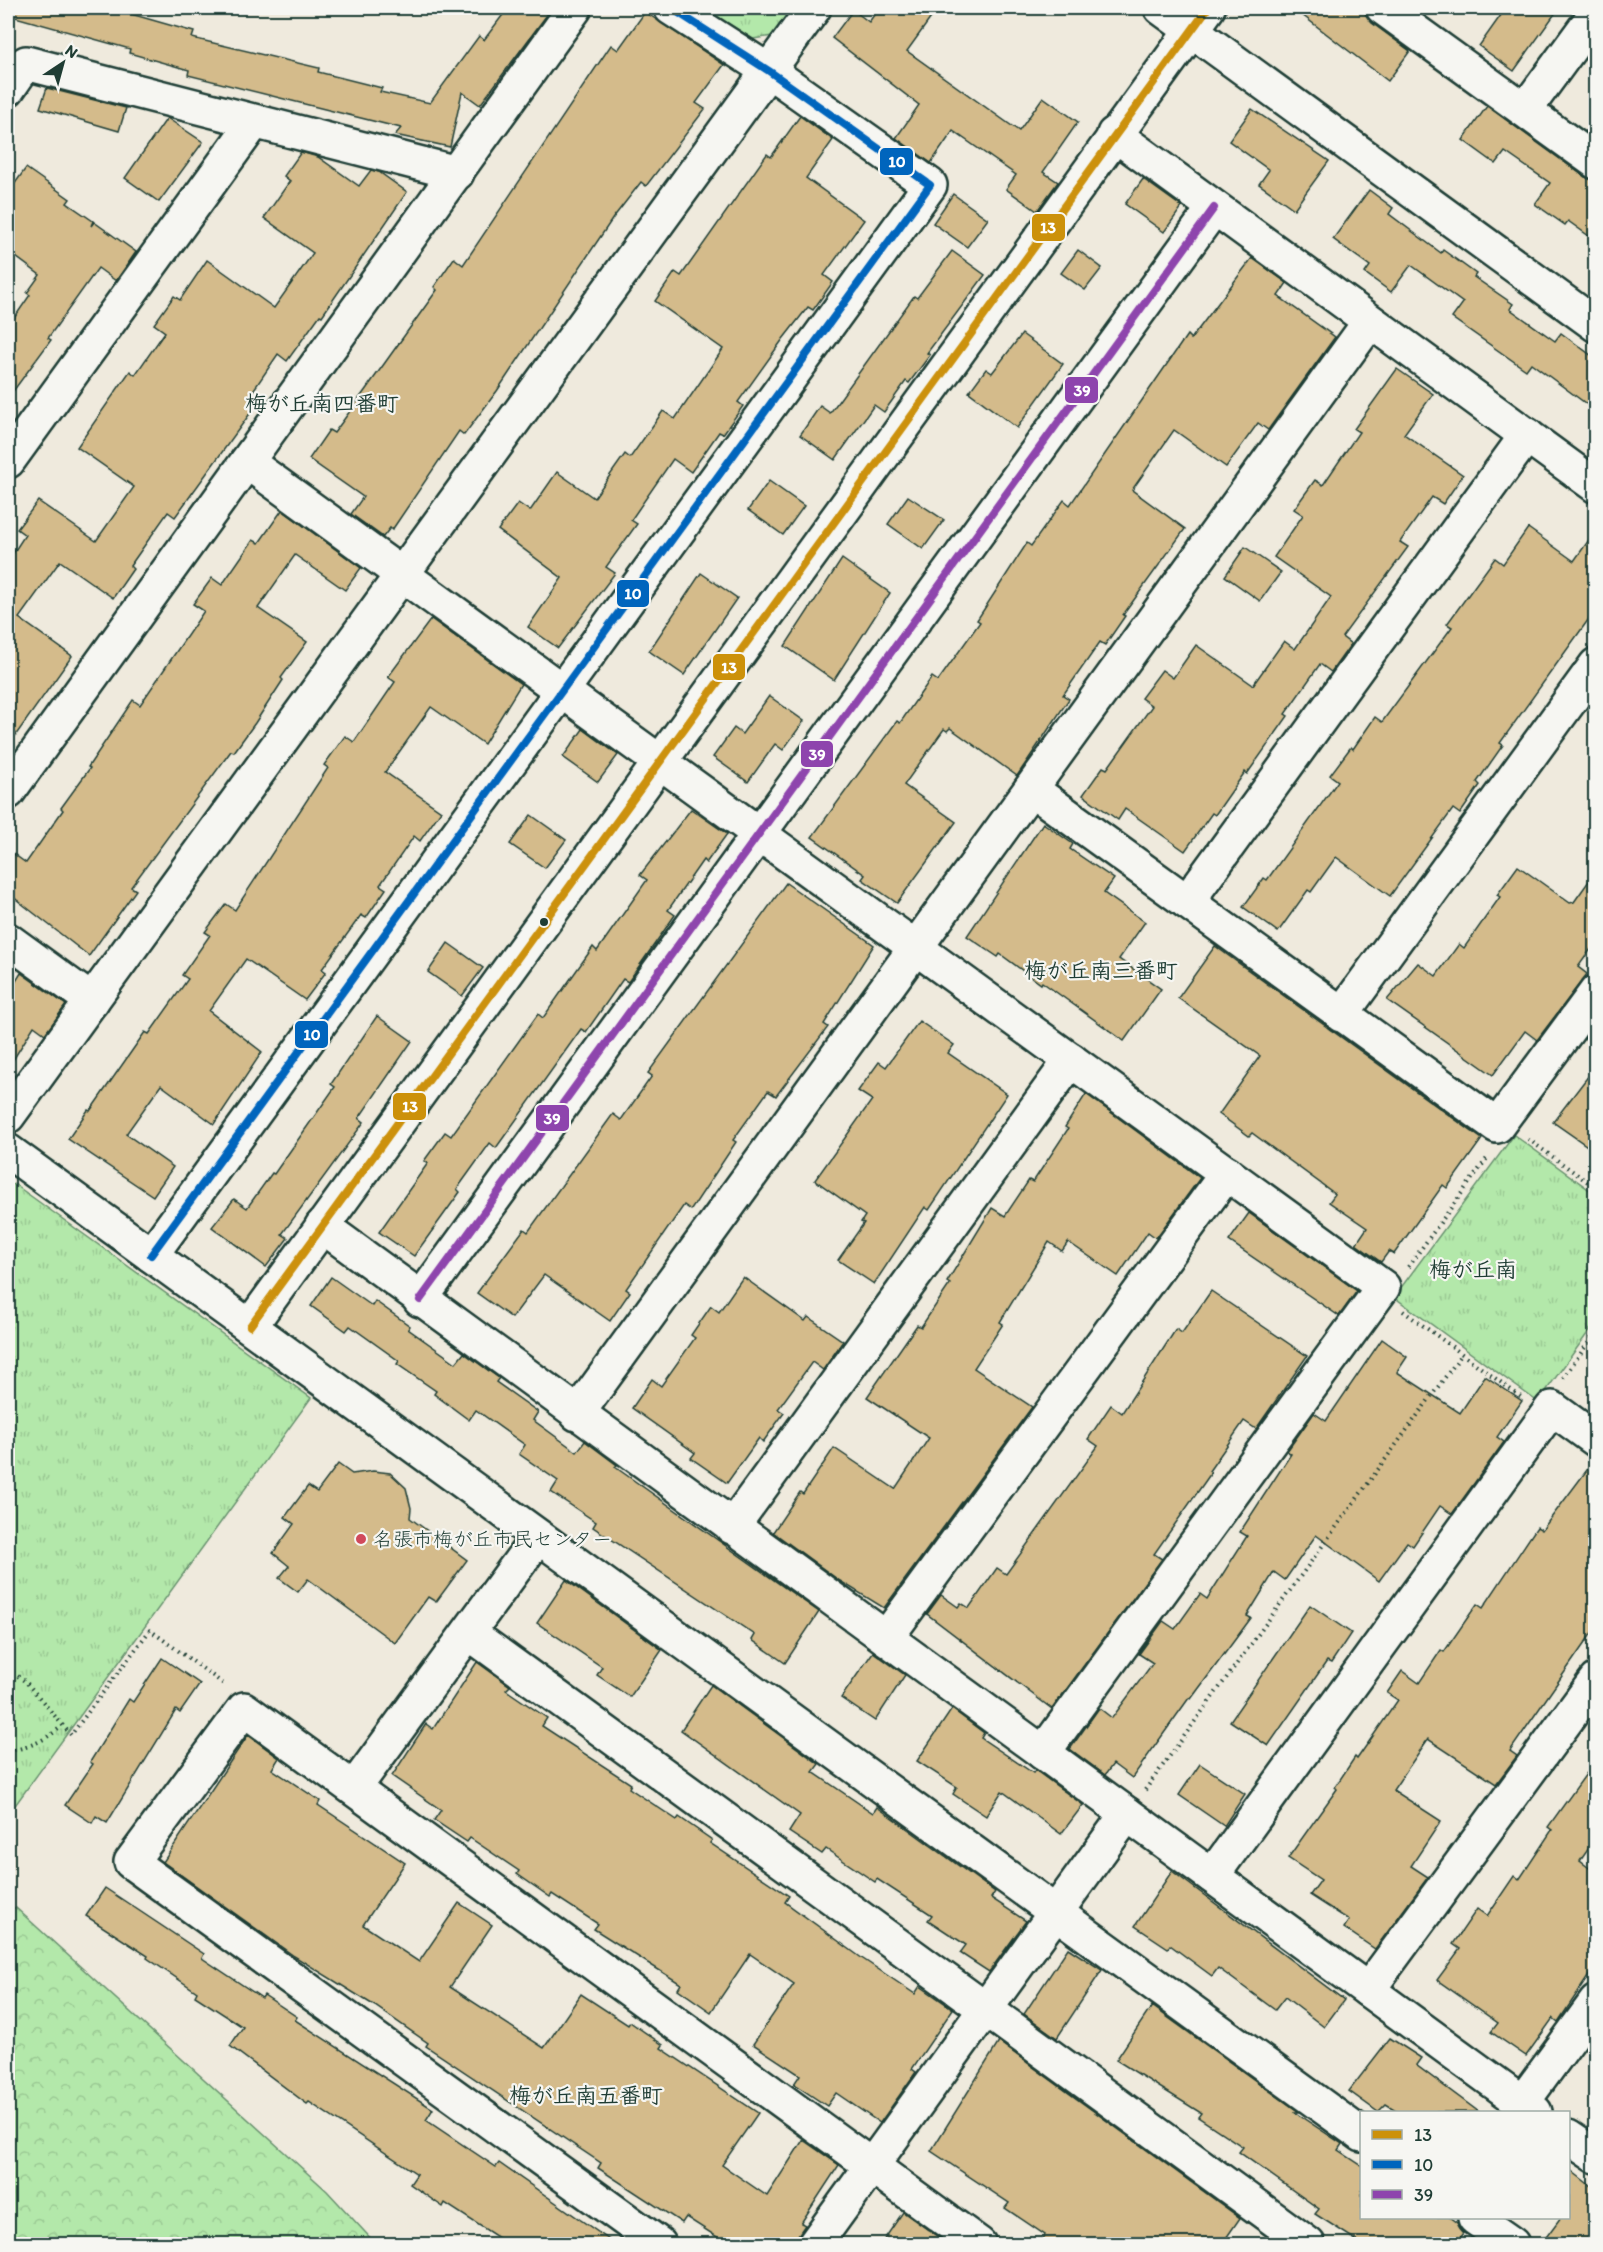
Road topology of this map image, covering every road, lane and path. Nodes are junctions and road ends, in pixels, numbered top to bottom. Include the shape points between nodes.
1 (575, 8) edge
2 (671, 8) edge
3 (814, 8) edge
4 (1161, 8) edge
5 (1383, 8) edge
6 (1596, 13) edge
7 (1200, 19) edge
8 (769, 70) junction
9 (8, 89) edge
10 (1525, 110) junction
11 (254, 122) junction
12 (1114, 134) junction
13 (1596, 162) edge
14 (457, 173) junction
15 (1214, 208) junction
16 (1369, 323) junction
17 (1596, 325) edge
18 (1527, 435) junction
19 (8, 461) edge
20 (247, 462) junction
21 (1596, 486) edge
22 (404, 574) junction
23 (1596, 665) edge
24 (561, 689) junction
25 (660, 762) junction
26 (1031, 789) junction
27 (8, 792) edge
28 (760, 834) junction
29 (1187, 902) junction
30 (8, 940) edge
31 (915, 948) junction
32 (1596, 992) edge
33 (92, 1001) junction
34 (1341, 1015) junction
35 (1071, 1060) junction
36 (8, 1116) edge
37 (1511, 1131) junction
38 (8, 1151) edge
39 (1596, 1172) edge
40 (1227, 1173) junction
41 (1588, 1183) junction
42 (1596, 1188) edge
43 (322, 1226) junction
44 (151, 1255) junction
45 (1381, 1290) junction
46 (420, 1300) junction
47 (250, 1326) junction
48 (1596, 1332) edge
49 (1462, 1354) junction
50 (1549, 1412) junction
51 (577, 1414) junction
52 (1596, 1440) edge
53 (732, 1527) junction
54 (538, 1537) junction
55 (469, 1633) junction
56 (886, 1638) junction
57 (8, 1669) edge
58 (1596, 1680) edge
59 (244, 1709) junction
60 (62, 1727) junction
61 (8, 1751) edge
62 (1043, 1753) junction
63 (355, 1787) junction
64 (1127, 1814) junction
65 (1212, 1876) junction
66 (1055, 1913) junction
67 (1368, 1990) junction
68 (1596, 2002) edge
69 (985, 2010) junction
70 (1529, 2108) edge
71 (1360, 2134) edge
72 (1570, 2138) edge
73 (1596, 2156) edge
74 (872, 2166) junction
75 (1478, 2219) edge
76 (659, 2244) edge
77 (815, 2244) edge
78 (979, 2244) edge
79 (1308, 2244) edge
80 (1512, 2244) edge

1 - 14 street
2 - 8 street
3 - 8 street
4 - 7 street
5 - 10 street
6 - 10 street
7 - 12 street
7 - 17 street
8 - 22 street
8 - 24 street via 930,185
9 - 11 street via 26,63
10 - 13 street
11 - 14 street
11 - 19 street
12 - 15 street
12 - 25 street
14 - 20 street
15 - 16 street
15 - 28 street
16 - 18 street
16 - 26 street
18 - 21 street
18 - 29 street
20 - 22 street
20 - 27 street
22 - 24 street
22 - 33 street
23 - 34 street
24 - 25 street
24 - 44 street
25 - 28 street
25 - 43 street
26 - 29 street
26 - 31 street
28 - 31 street
28 - 46 street
29 - 34 street
30 - 33 street
31 - 35 street
31 - 51 street
32 - 37 street
33 - 36 street
34 - 37 street
35 - 40 street
35 - 53 street
37 - 41 path
37 - 45 path via 1397,1282
38 - 44 street
39 - 41 path
40 - 45 street
40 - 56 street
41 - 42 path
43 - 46 street
43 - 47 street
44 - 47 street
45 - 49 path
45 - 62 street
46 - 51 street
47 - 54 street
48 - 50 path via 1553,1391
49 - 50 path
49 - 64 path
50 - 52 street
50 - 65 street
51 - 53 street
53 - 56 street
54 - 55 street
54 - 66 street
55 - 63 street
55 - 69 street
56 - 62 street
57 - 60 path via 32,1688
58 - 67 street
59 - 60 path via 236,1693 150,1630 71,1735
59 - 63 street
59 - 76 street via 131,1862
60 - 61 path via 47,1739
62 - 64 street
63 - 74 street
64 - 65 street
64 - 66 street
65 - 67 street
66 - 69 street
66 - 71 street
67 - 70 street
68 - 70 street
69 - 74 street
69 - 79 street
72 - 73 street
74 - 77 street
74 - 78 street
75 - 80 street

